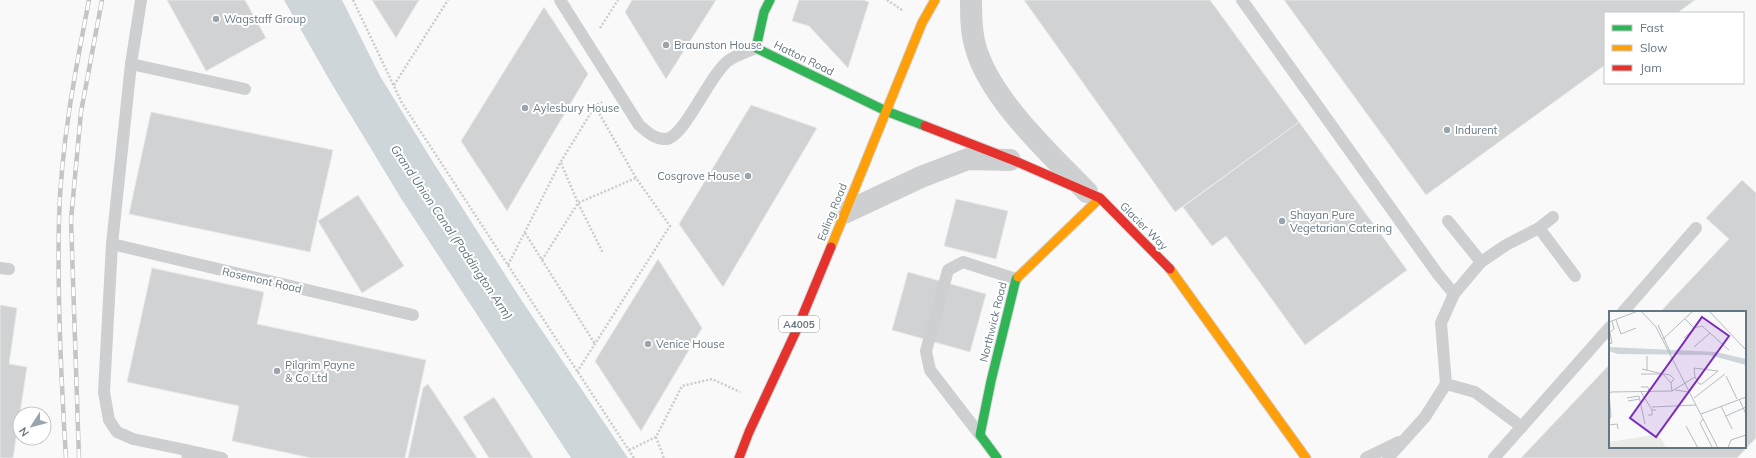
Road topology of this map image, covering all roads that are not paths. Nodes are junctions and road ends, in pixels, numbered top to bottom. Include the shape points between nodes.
1 (141, 0) edge
2 (560, 0) edge
3 (770, 0) edge
4 (935, 0) edge
5 (971, 0) edge
6 (1242, 0) edge
7 (756, 48) junction
8 (131, 64) junction
9 (245, 89) dead end
10 (886, 111) junction
11 (1015, 161) junction
12 (1093, 195) junction
13 (844, 212) junction
14 (1553, 217) dead end
15 (1448, 221) dead end
16 (1539, 228) junction
17 (1696, 228) dead end
18 (112, 244) junction
19 (1481, 262) junction
20 (1575, 276) dead end
21 (1016, 279) junction
22 (1454, 294) junction
23 (1624, 311) edge
24 (413, 315) dead end
25 (1609, 328) edge
26 (1446, 384) junction
27 (1522, 427) junction
28 (980, 435) junction
29 (1404, 440) junction
30 (187, 454) edge
31 (1303, 454) edge
32 (736, 455) edge
33 (222, 458) edge
34 (997, 458) edge
35 (1289, 458) edge
36 (1366, 458) edge
37 (1388, 458) edge
38 (1494, 458) edge

1 - 8 lane
2 - 7 lane via 639,125 652,136 665,140 676,135 727,61
3 - 7 street, Hatton Road via 764,12
4 - 10 street, Ealing Road / A4005 via 922,24
5 - 12 street via 975,45 994,86 1022,122
6 - 22 lane
7 - 10 street, Hatton Road
8 - 9 lane
8 - 18 lane
10 - 11 street, Glacier Way
10 - 13 street, Ealing Road / A4005
11 - 12 street, Glacier Way
11 - 13 street via 968,159
12 - 21 street, Northwick Road
12 - 31 street, Glacier Way via 1167,265
13 - 32 street, Ealing Road / A4005 via 797,329
14 - 16 lane
15 - 19 lane
16 - 19 lane via 1506,245
16 - 20 lane
17 - 23 lane
18 - 24 lane, Rosemont Road
18 - 30 lane via 104,392 109,420 118,432 133,439
19 - 22 lane
21 - 28 street, Northwick Road
21 - 28 lane via 963,262 948,270 926,351 930,370
22 - 26 lane via 1441,323
25 - 27 lane
26 - 27 lane via 1475,392
26 - 29 lane via 1425,417
27 - 38 lane
28 - 34 street
29 - 36 lane
29 - 37 lane
30 - 33 lane
31 - 35 lane

